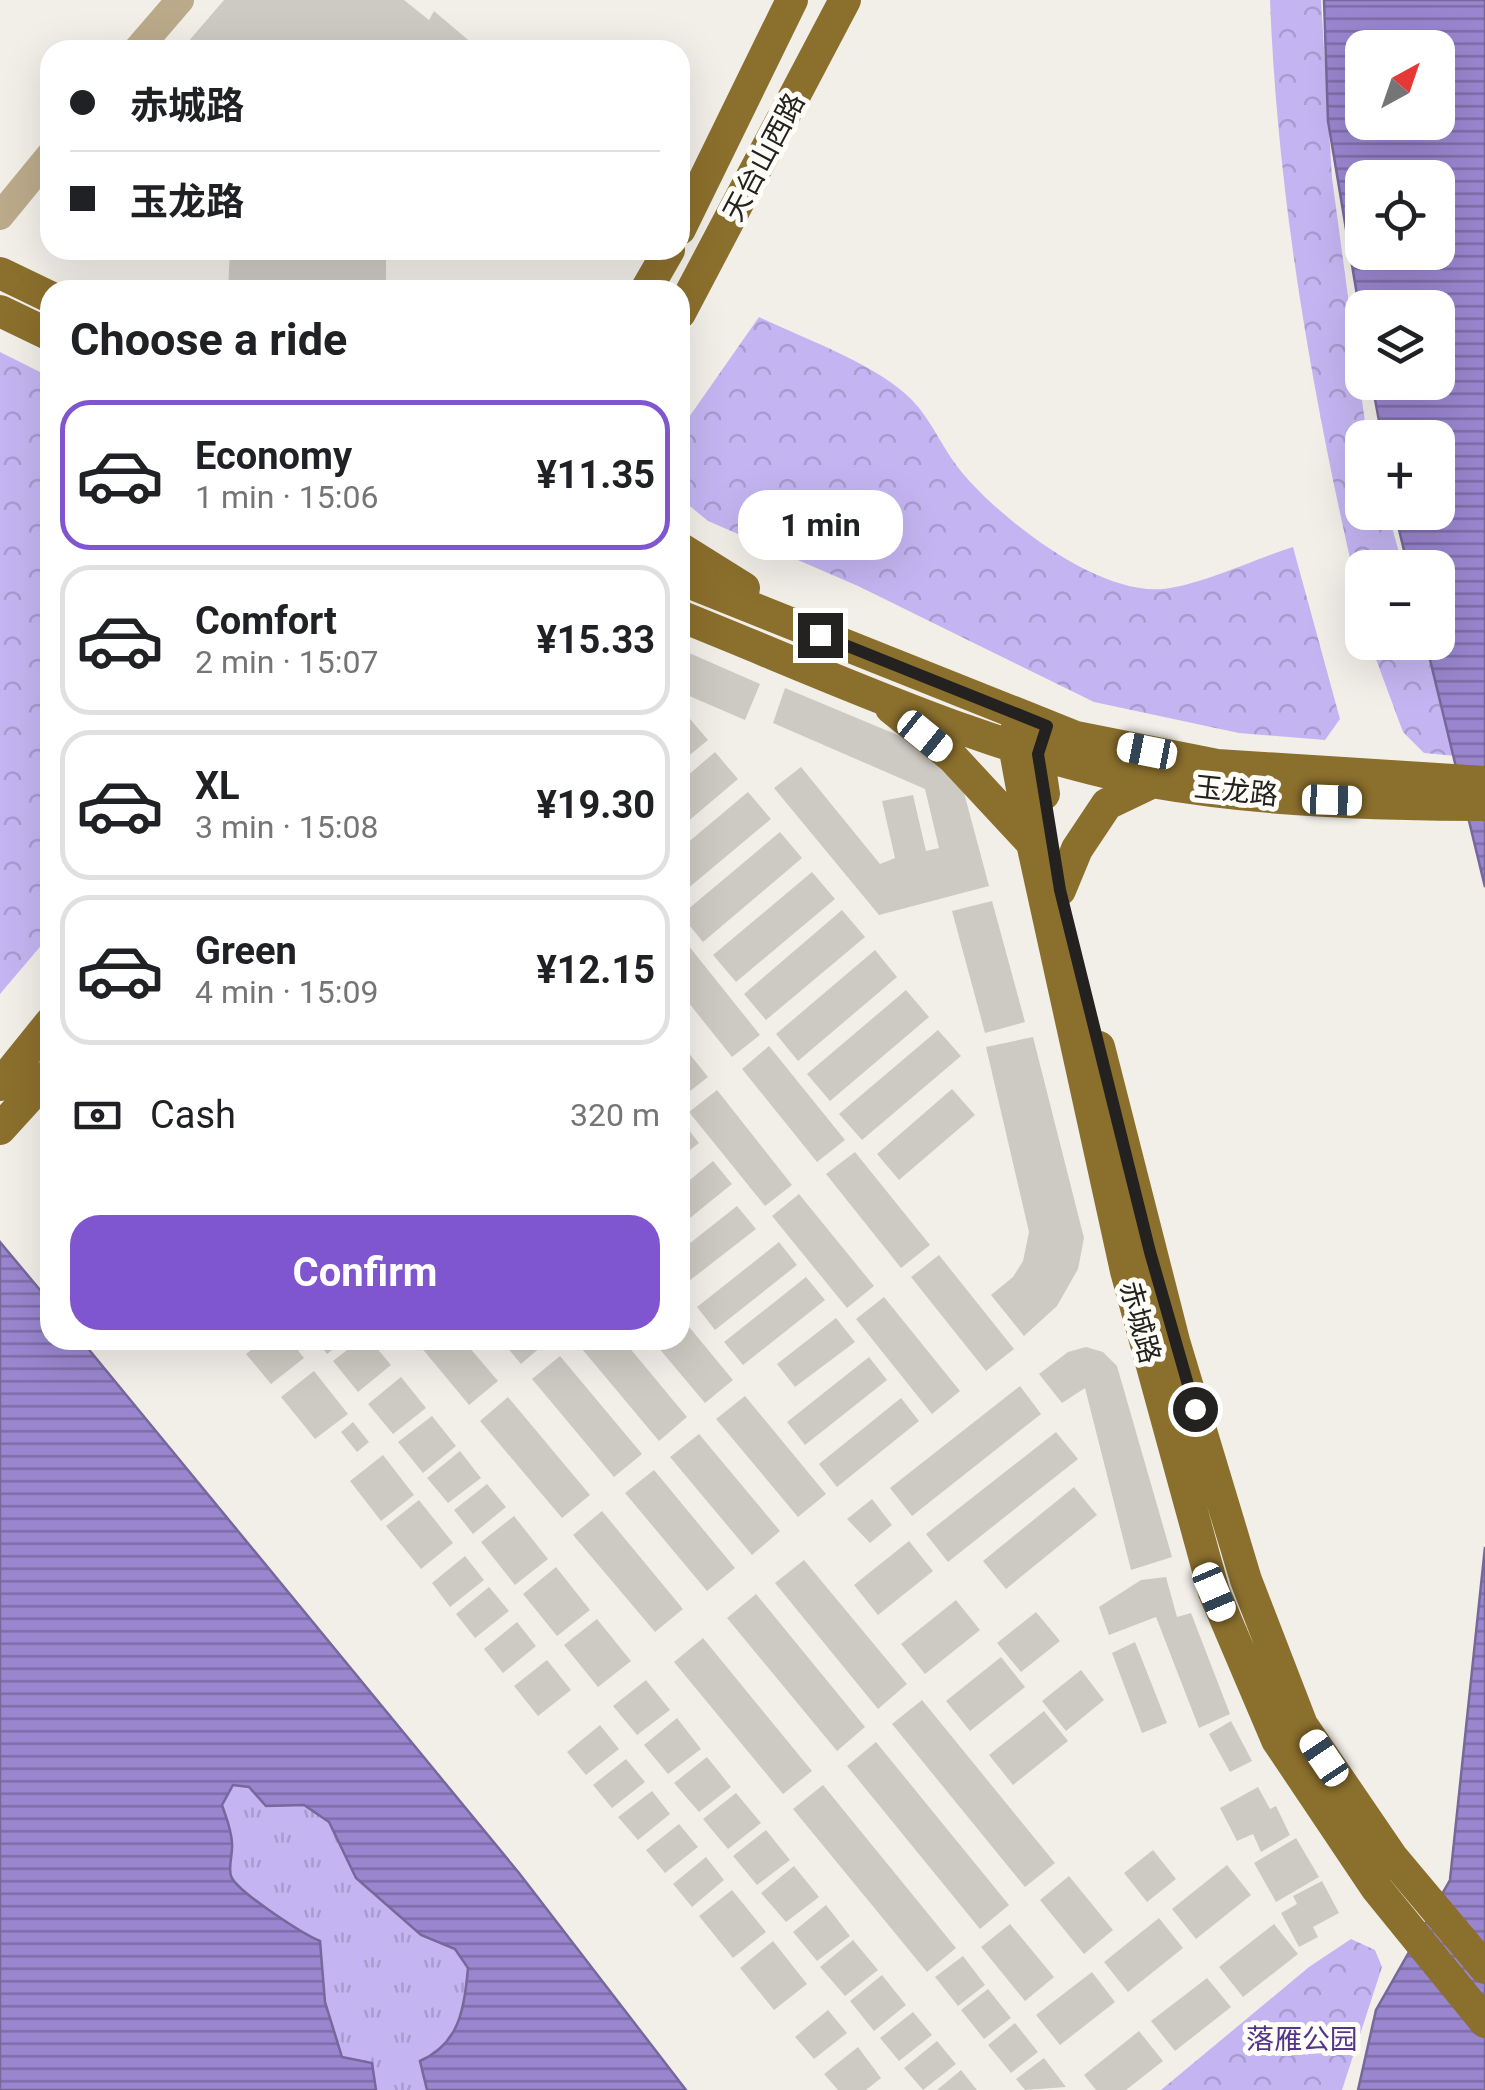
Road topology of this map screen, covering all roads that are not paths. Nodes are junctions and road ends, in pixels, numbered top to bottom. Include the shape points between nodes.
1 (180, 0) edge
2 (792, 0) edge
3 (845, 0) edge
4 (146, 40) edge
5 (40, 167) edge
6 (690, 209) edge
7 (0, 216) edge
8 (0, 273) edge
9 (40, 292) edge
10 (690, 294) edge
11 (0, 311) edge
12 (40, 330) edge
13 (690, 554) edge
14 (690, 583) edge
15 (690, 620) edge
16 (820, 635) junction
17 (868, 690) junction
18 (1029, 735) junction
19 (1153, 782) junction
20 (1471, 793) edge
21 (1032, 843) junction
22 (1060, 890) junction
23 (40, 1069) edge
24 (40, 1071) edge
25 (0, 1085) edge
26 (0, 1129) edge
27 (1485, 1968) edge
28 (1485, 2022) edge

1 - 4 street
2 - 6 main road, 天台山西路
3 - 10 main road, 天台山西路
5 - 7 street
8 - 9 main road
11 - 12 main road
13 - 16 main road
14 - 16 main road, 玉龙路
15 - 17 main road, 玉龙路
16 - 18 main road, 玉龙路
17 - 18 main road, 玉龙路
17 - 21 main road via 953,758
18 - 19 main road, 玉龙路
18 - 20 main road, 玉龙路
18 - 21 main road, 赤城路
18 - 22 main road, 赤城路
19 - 20 main road, 玉龙路 via 1332,800
19 - 22 main road via 1107,804 1077,848
21 - 28 main road, 赤城路 via 1126,1270 1214,1592 1277,1740 1377,1889
22 - 27 main road, 赤城路 via 1154,1270 1246,1580 1302,1724 1392,1857
23 - 25 main road
24 - 26 main road

